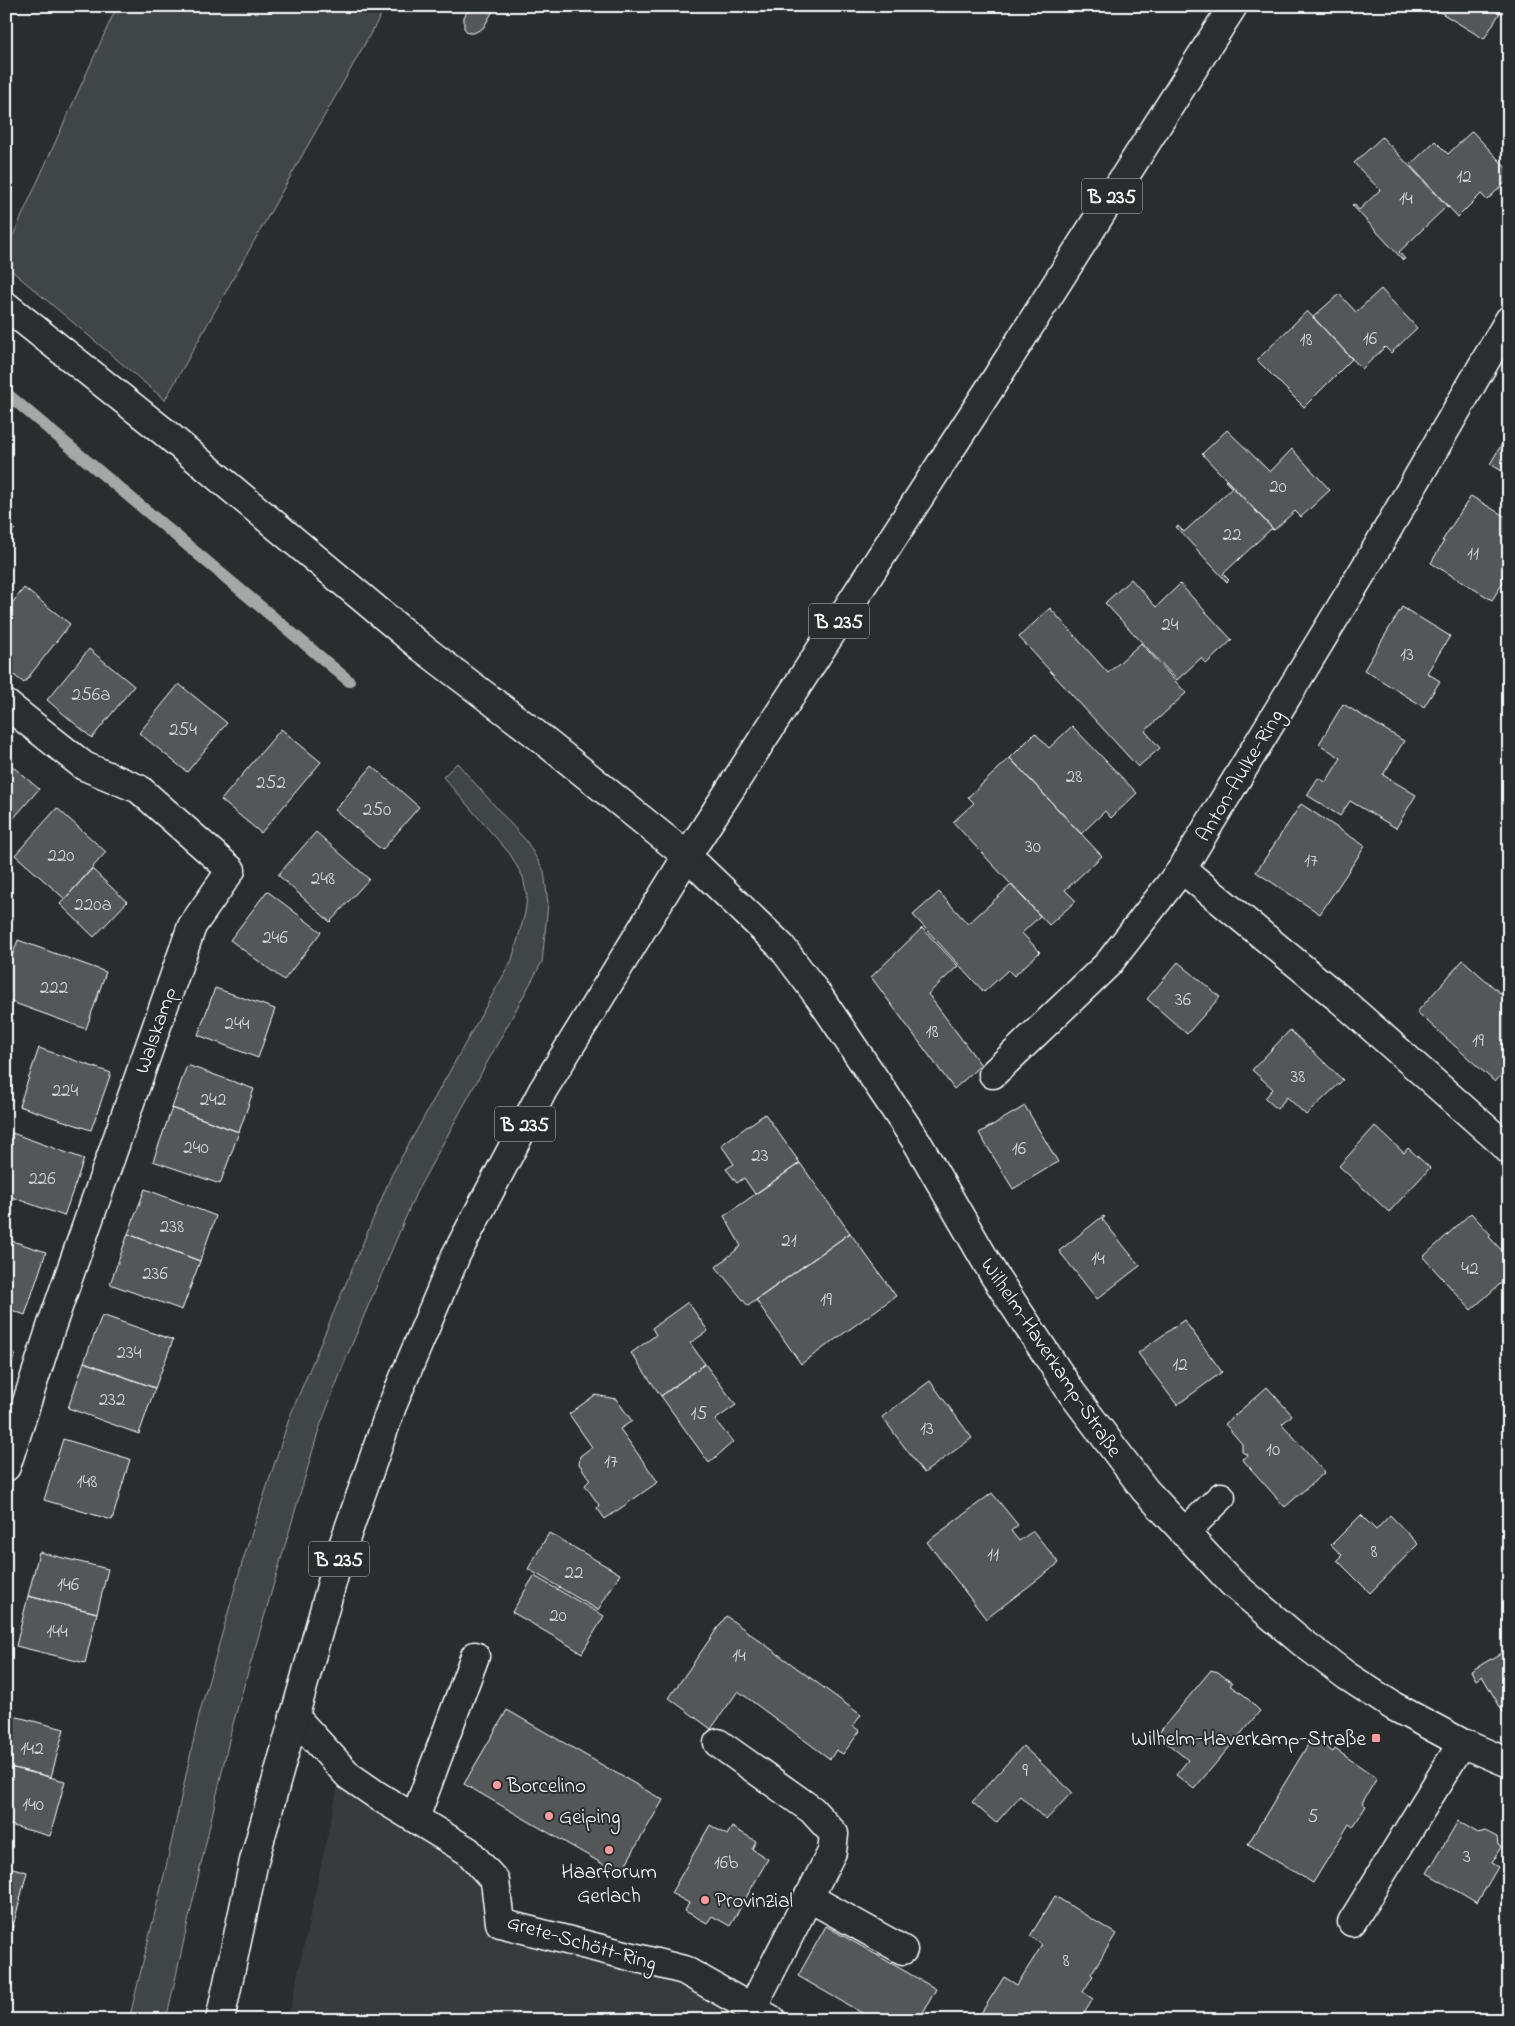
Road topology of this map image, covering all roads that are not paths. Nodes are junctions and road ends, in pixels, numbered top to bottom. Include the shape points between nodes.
1 (1233, 6) edge
2 (6, 306) edge
3 (1509, 320) edge
4 (6, 704) edge
5 (687, 856) junction
6 (1182, 869) junction
7 (993, 1074) dead end
8 (1506, 1142) edge
9 (6, 1467) edge
10 (1221, 1497) dead end
11 (1184, 1533) junction
12 (475, 1656) dead end
13 (294, 1716) junction
14 (718, 1743) dead end
15 (1462, 1743) junction
16 (1509, 1763) edge
17 (415, 1818) junction
18 (808, 1897) junction
19 (1352, 1922) dead end
20 (903, 1950) dead end
21 (762, 2014) edge
22 (220, 2020) edge

1 - 5 street, B 235 via 992,386
2 - 5 street, Wilhelm-Haverkamp-Straße via 421,647
3 - 6 street, Anton-Aulke-Ring via 1371,558
4 - 9 street, Walskamp via 84,766 139,789 231,870 192,926 51,1327
5 - 11 street, Wilhelm-Haverkamp-Straße via 781,946 820,998 917,1142 994,1275 1072,1392 1145,1490
5 - 13 street, B 235 via 543,1090 456,1255 392,1406 340,1554
6 - 7 street, Anton-Aulke-Ring via 1108,964
6 - 8 street
10 - 11 street
11 - 15 street, Wilhelm-Haverkamp-Straße via 1232,1583 1347,1676 1393,1706
12 - 17 street
13 - 17 street, Grete-Schött-Ring via 349,1776
13 - 22 street, B 235 via 254,1861
14 - 18 street via 812,1810 834,1834 832,1852
15 - 16 street, Wilhelm-Haverkamp-Straße
15 - 19 street
17 - 21 street, Grete-Schött-Ring via 468,1851 495,1882 500,1923 684,1970
18 - 20 street
18 - 21 street

